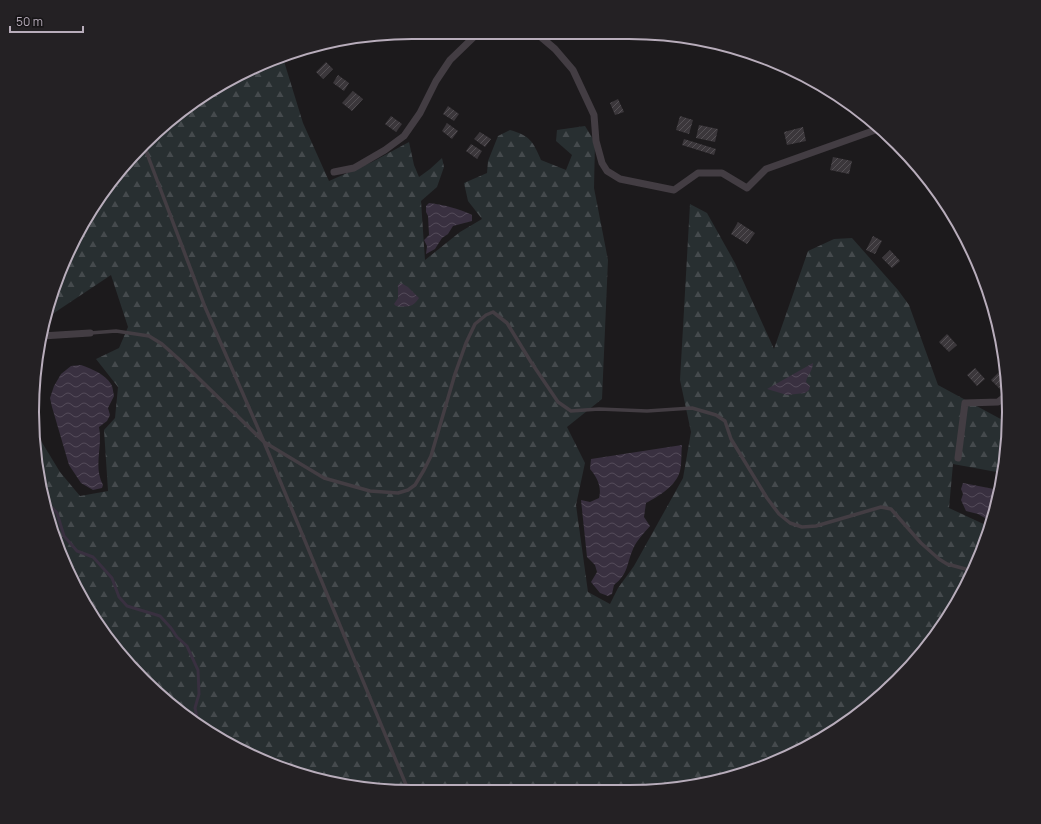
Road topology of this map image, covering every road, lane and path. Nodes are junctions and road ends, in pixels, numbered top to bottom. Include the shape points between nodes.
1 (472, 39) edge
2 (543, 39) edge
3 (873, 131) edge
4 (146, 150) edge
5 (334, 172) dead end
6 (90, 333) joint
7 (47, 336) edge
8 (1001, 399) edge
9 (264, 442) junction
10 (958, 458) dead end
11 (967, 569) edge
12 (406, 785) edge

1 - 5 street via 450,60 404,136 354,168
2 - 3 street via 573,70 594,115 596,142 602,162 607,171 620,179 674,190 698,173 722,173 747,188 766,168
4 - 9 lane via 205,307
6 - 7 street
6 - 9 lane via 116,331 149,336 162,344
8 - 10 street via 998,402 965,403
9 - 11 lane via 324,478 370,491 398,493 408,490 415,485 431,456 466,342 476,324 486,314 493,312 507,323 558,402 571,411 692,408 716,415 725,422 731,439 767,498 779,514 790,523 802,527 816,526 881,507 891,509 939,559
9 - 12 lane

